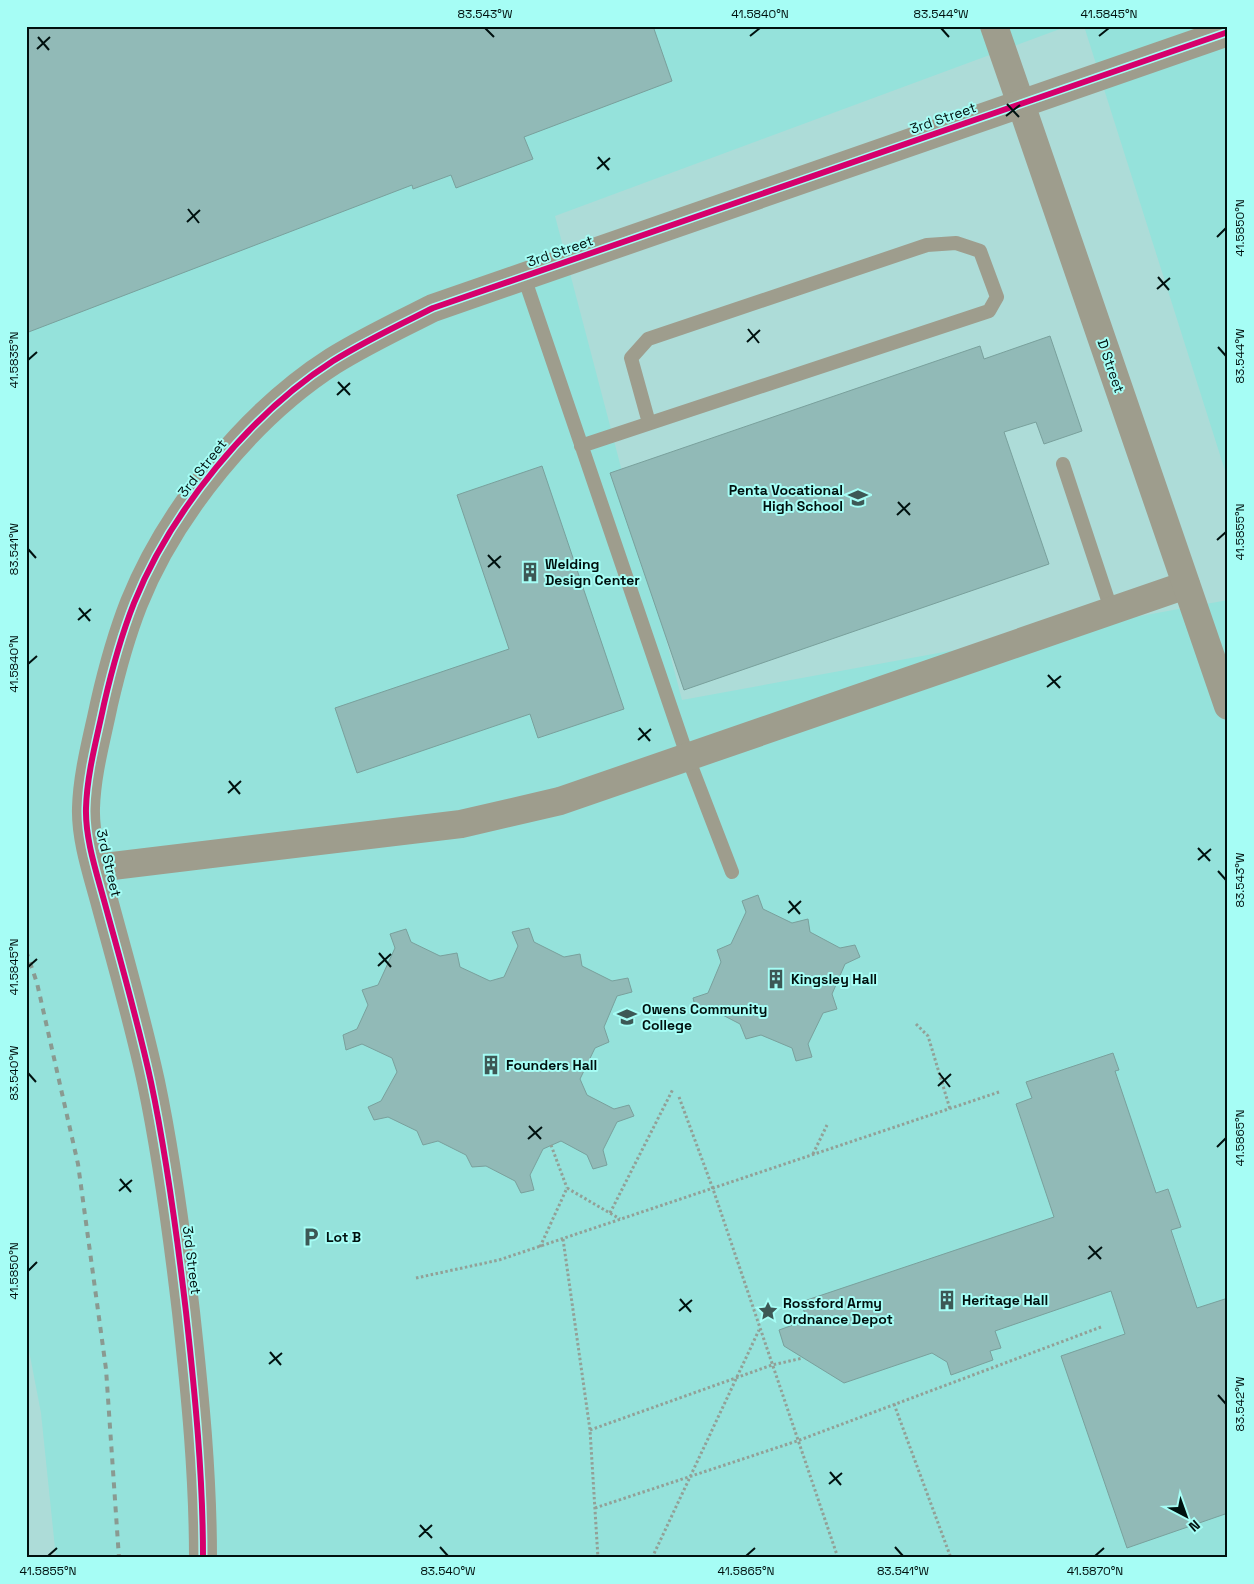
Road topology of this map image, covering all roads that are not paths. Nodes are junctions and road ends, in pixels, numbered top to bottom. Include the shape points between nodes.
1 (994, 26) edge
2 (1228, 32) edge
3 (1021, 104) junction
4 (524, 277) junction
5 (649, 423) junction
6 (582, 446) junction
7 (1063, 464) dead end
8 (1186, 586) junction
9 (1112, 612) junction
10 (1228, 706) edge
11 (688, 758) junction
12 (96, 868) junction
13 (732, 872) dead end
14 (203, 1558) edge

1 - 3 street, D Street
2 - 3 street, 3rd Street
3 - 4 street, 3rd Street
3 - 8 street, D Street
4 - 6 lane
4 - 12 street, 3rd Street via 433,308 332,362 250,429 183,513 155,558 135,601 114,660 89,771 85,811
5 - 5 lane via 989,311 997,296 980,251 956,243 927,245 648,339 631,358
5 - 6 lane
6 - 11 lane
7 - 9 lane
8 - 9 street
8 - 10 street, D Street
9 - 11 street
11 - 12 street via 560,802 461,824
11 - 13 lane
12 - 14 street, 3rd Street via 151,1082 169,1180 196,1395

